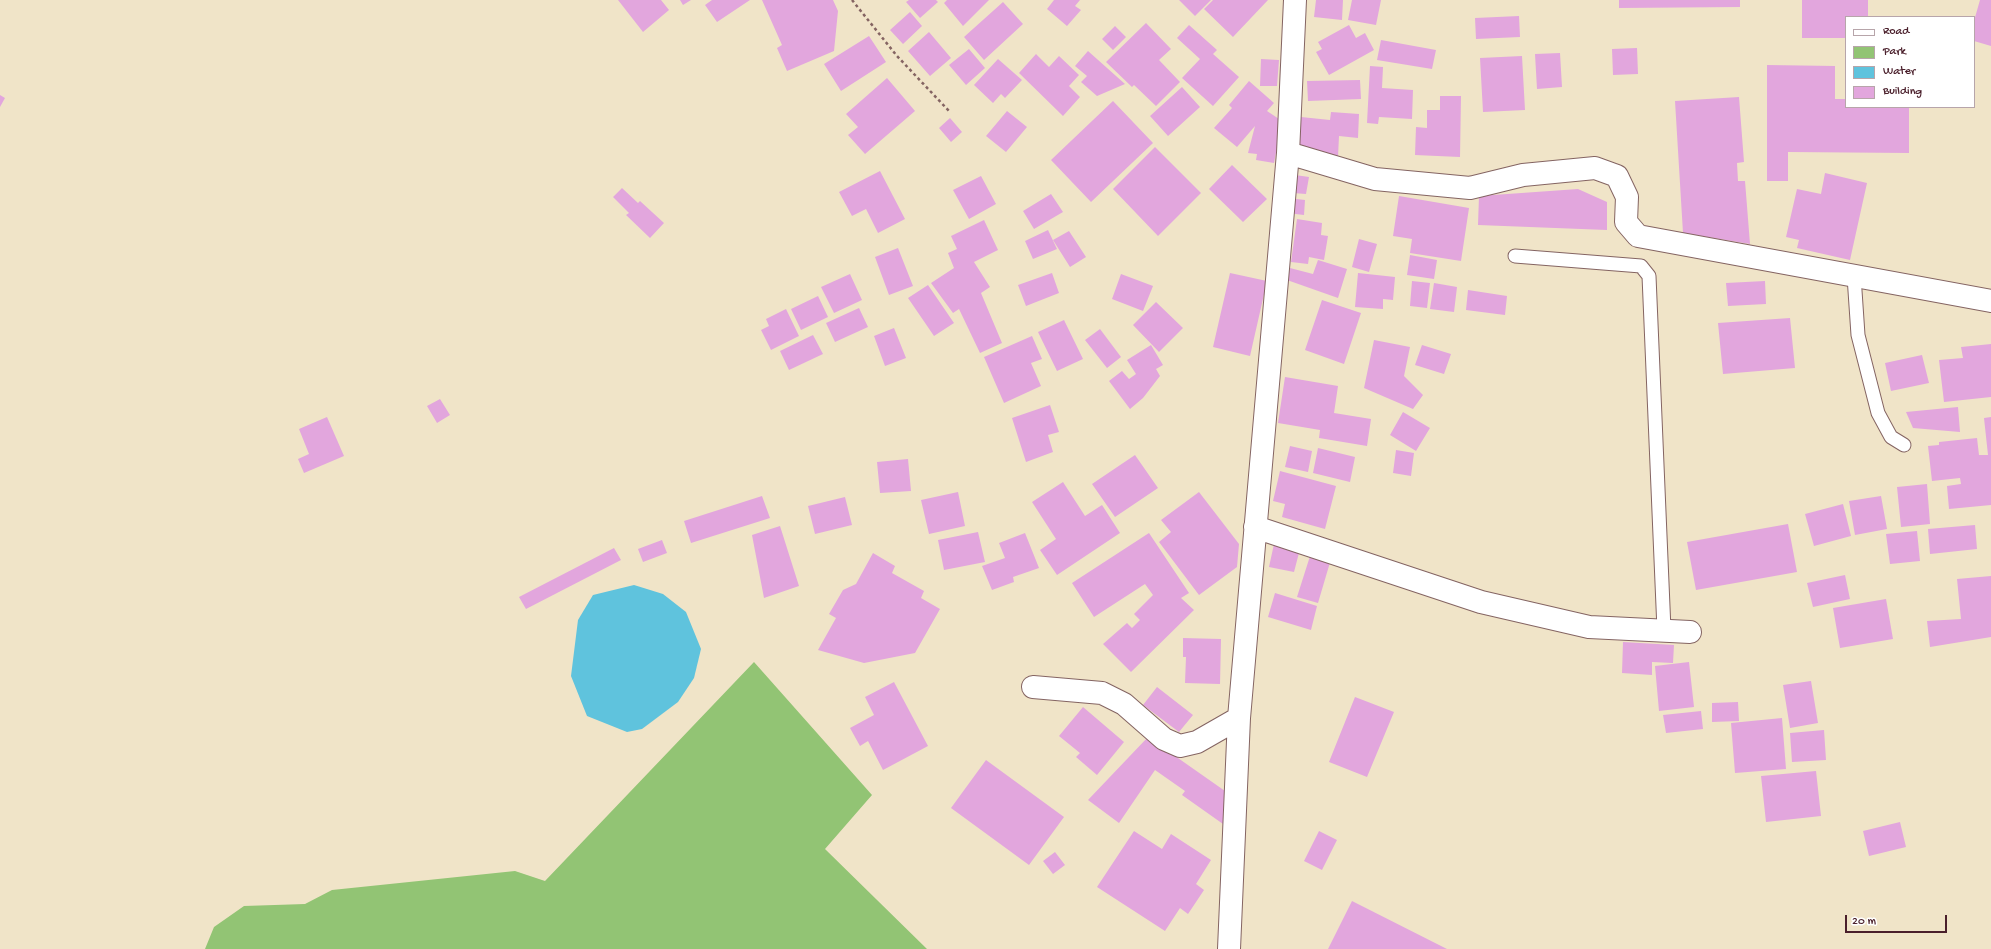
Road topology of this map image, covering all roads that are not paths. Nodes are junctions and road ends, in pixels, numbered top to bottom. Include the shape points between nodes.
1 (1295, 0) edge
2 (1288, 154) junction
3 (1515, 256) dead end
4 (1854, 276) junction
5 (1991, 301) edge
6 (1904, 445) dead end
7 (1255, 527) junction
8 (1664, 630) junction
9 (1690, 632) dead end
10 (1033, 687) dead end
11 (1238, 718) junction
12 (1229, 949) edge

1 - 2 street
2 - 4 street via 1375,179 1470,188 1523,175 1595,168 1617,176 1627,197 1626,222 1638,236
2 - 7 street
3 - 8 lane via 1641,266 1649,276
4 - 5 street
4 - 6 lane via 1858,335 1878,413 1891,437
7 - 8 street via 1481,602 1589,626
7 - 11 street
8 - 9 street
10 - 11 street via 1102,693 1124,704 1164,740 1180,746 1197,742
11 - 12 street

